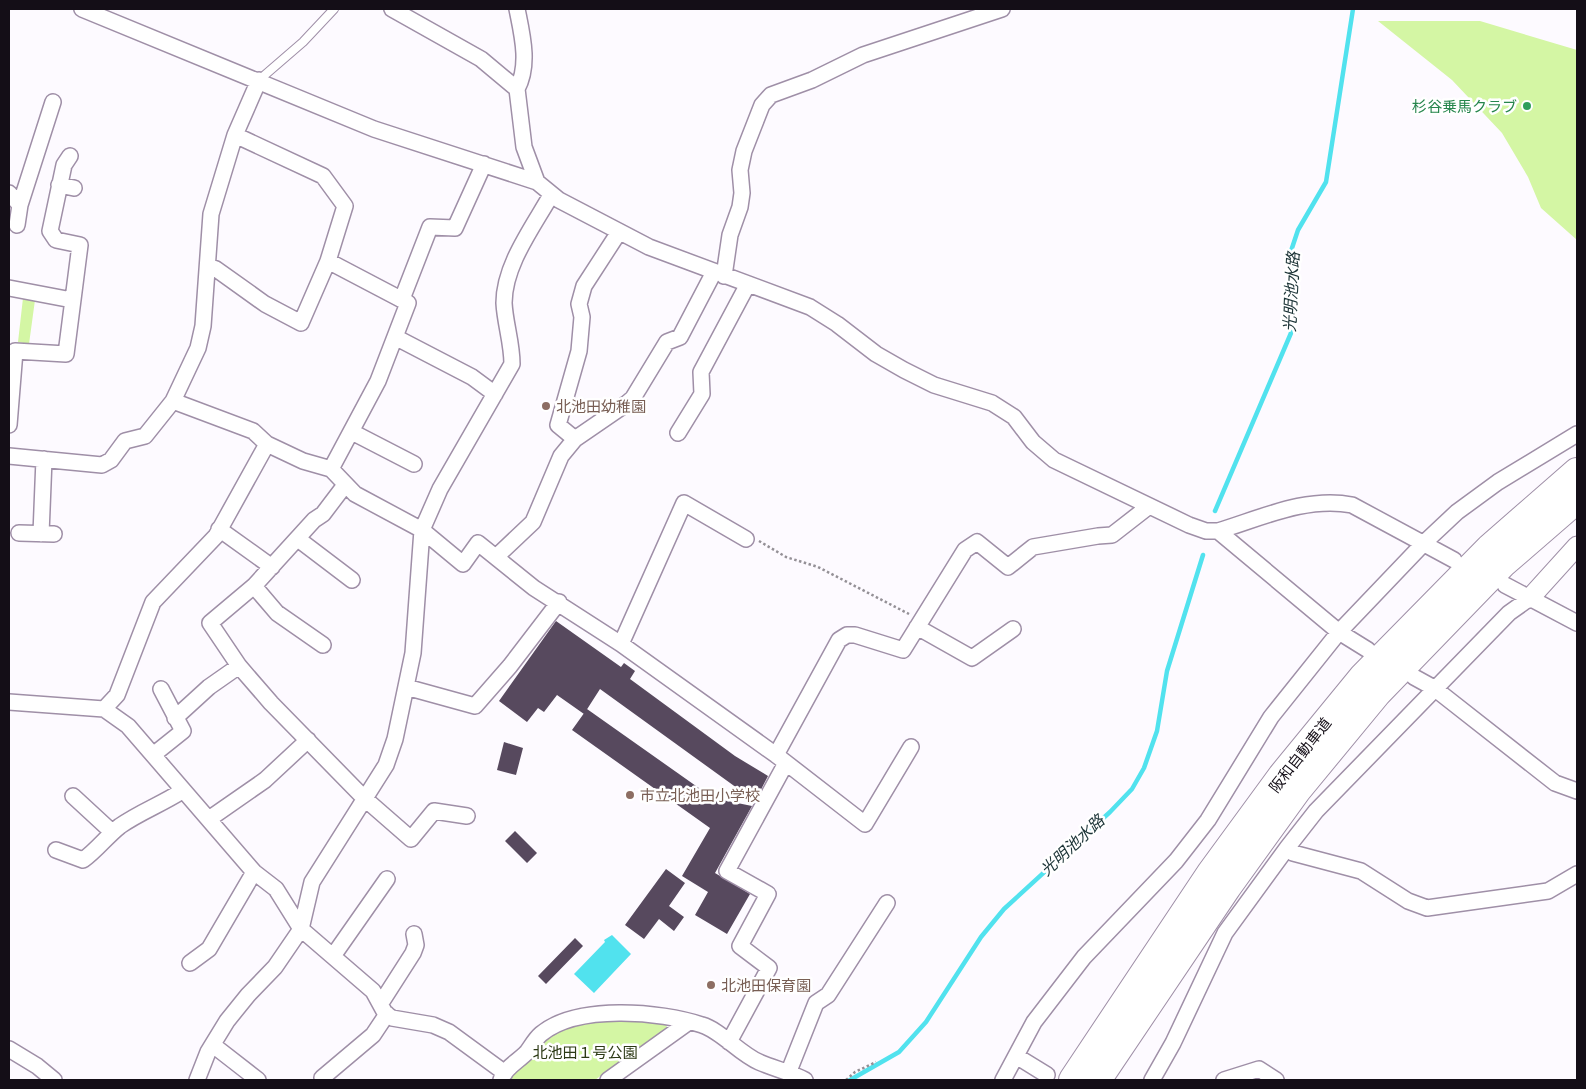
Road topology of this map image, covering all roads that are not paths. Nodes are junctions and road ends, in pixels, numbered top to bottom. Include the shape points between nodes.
1 (82, 9) edge
2 (334, 9) edge
3 (392, 9) edge
4 (517, 9) edge
5 (1002, 9) edge
6 (259, 80) junction
7 (517, 89) junction
8 (53, 102) dead end
9 (235, 136) junction
10 (70, 156) dead end
11 (484, 164) junction
12 (537, 182) junction
13 (551, 195) junction
14 (13, 200) edge
15 (17, 225) dead end
16 (619, 232) junction
17 (328, 261) junction
18 (208, 266) junction
19 (719, 274) junction
20 (748, 284) junction
21 (9, 288) edge
22 (402, 299) junction
23 (72, 300) junction
24 (395, 337) junction
25 (495, 394) junction
26 (173, 401) junction
27 (9, 425) edge
28 (352, 432) junction
29 (678, 433) dead end
30 (1577, 434) edge
31 (575, 439) junction
32 (267, 444) junction
33 (9, 456) edge
34 (44, 459) junction
35 (414, 464) dead end
36 (332, 469) junction
37 (1577, 472) edge
38 (346, 485) junction
39 (1577, 499) edge
40 (1148, 506) junction
41 (220, 529) junction
42 (422, 530) junction
43 (1218, 531) junction
44 (19, 533) dead end
45 (746, 538) road end
46 (298, 539) junction
47 (1424, 543) junction
48 (1577, 546) edge
49 (496, 557) junction
50 (1454, 560) dead end
51 (272, 567) junction
52 (352, 580) dead end
53 (1505, 585) dead end
54 (254, 586) junction
55 (1530, 598) junction
56 (559, 602) junction
57 (1577, 623) edge
58 (919, 624) junction
59 (1013, 629) dead end
60 (1340, 632) junction
61 (621, 644) junction
62 (323, 645) dead end
63 (1368, 650) dead end
64 (239, 666) junction
65 (1414, 677) dead end
66 (406, 687) junction
67 (1434, 688) junction
68 (161, 690) dead end
69 (9, 702) edge
70 (104, 709) junction
71 (175, 718) junction
72 (308, 740) junction
73 (912, 747) dead end
74 (152, 755) junction
75 (781, 759) junction
76 (182, 791) junction
77 (1577, 791) edge
78 (73, 796) dead end
79 (364, 798) junction
80 (467, 816) dead end
81 (209, 819) junction
82 (112, 832) junction
83 (1287, 848) junction
84 (56, 850) dead end
85 (254, 872) junction
86 (1577, 874) edge
87 (387, 879) dead end
88 (887, 903) dead end
89 (301, 928) junction
90 (414, 934) dead end
91 (334, 956) junction
92 (190, 964) dead end
93 (384, 1008) junction
94 (689, 1022) junction
95 (728, 1042) junction
96 (213, 1045) junction
97 (9, 1049) edge
98 (1016, 1056) junction
99 (789, 1071) junction
100 (1046, 1075) dead end
101 (503, 1076) edge
102 (322, 1079) edge
103 (54, 1080) edge
104 (197, 1080) edge
105 (258, 1080) edge
106 (608, 1080) edge
107 (805, 1080) edge
108 (1004, 1080) edge
109 (1073, 1080) edge
110 (1096, 1080) edge
111 (1152, 1080) edge
112 (1224, 1080) edge
113 (1276, 1080) edge

1 - 6 street
2 - 6 lane via 303,42
3 - 7 street via 481,59
4 - 7 street via 524,41 522,79
5 - 19 street via 863,55 812,80 771,95 762,105 744,151 740,170 740,207
6 - 9 street
6 - 11 street via 374,129
7 - 12 street via 524,147
8 - 14 street via 50,136
9 - 17 street via 323,176 344,206
9 - 18 street via 211,214
10 - 23 street via 64,164 67,187 50,231 56,240 87,248
11 - 12 street
11 - 22 street via 455,228 430,227
12 - 13 street
13 - 16 street
13 - 25 street via 510,270 504,305 512,364
14 - 15 street
16 - 19 street
16 - 31 street via 584,286 579,304 582,317 579,351 558,425
17 - 18 street via 301,322 265,304
17 - 22 street
18 - 26 street via 198,348
19 - 20 street
19 - 31 street via 680,337 668,342 632,398
20 - 29 street via 701,372 702,394
20 - 40 street via 810,307 876,354 934,385 992,403 1014,417 1033,442 1054,460
21 - 23 street
22 - 24 street via 408,302
23 - 27 street via 66,354 16,351
24 - 25 street via 472,377
24 - 28 street via 378,381
25 - 42 street via 440,489
26 - 32 street via 253,431
26 - 34 street via 145,436 125,441 111,460 102,465
28 - 35 street
28 - 36 street
30 - 47 street via 1498,482 1457,512
31 - 49 street via 561,456 534,522
32 - 36 street via 303,461
32 - 41 street
33 - 34 street
34 - 44 street via 48,534
36 - 38 street
37 - 109 highway, 阪和自動車道 via 1490,548 1363,677 1282,776 1217,866
38 - 42 street via 355,494
38 - 46 street
39 - 110 highway, 阪和自動車道 via 1502,564 1377,693 1297,790
40 - 43 street via 1189,525
40 - 58 street via 1112,536 1034,547 1008,567 977,542 965,550
41 - 51 street
41 - 70 street via 153,602 117,694
42 - 49 street via 463,564 478,543
42 - 66 street via 413,653
43 - 47 street via 1308,504 1335,502 1352,506
43 - 60 street
45 - 61 street via 684,503
46 - 51 street
46 - 52 street
47 - 50 street
47 - 60 street
48 - 55 street
49 - 56 street via 534,588
51 - 54 street
53 - 55 street
54 - 62 street via 278,613
54 - 64 street via 210,623
55 - 57 street
55 - 67 street via 1509,612
56 - 61 street
56 - 66 street via 475,706
58 - 59 street via 972,658
58 - 75 street via 903,650 855,635 839,640
60 - 63 street
60 - 98 street via 1270,717 1208,820 1176,861 1084,958 1034,1022
61 - 75 street
64 - 71 street via 209,687
64 - 72 street via 271,704
65 - 67 street
66 - 79 street via 386,765
67 - 77 street via 1556,783
67 - 83 street via 1316,811
68 - 71 street
69 - 70 street
70 - 74 street via 128,726
71 - 74 street via 184,731
72 - 79 street
72 - 81 street via 264,780
73 - 75 street via 865,824
74 - 76 street
75 - 95 street via 727,871 768,894 740,946 769,968
76 - 81 street
76 - 82 street
78 - 82 street
79 - 80 street via 411,839 434,811
79 - 89 street via 312,882
81 - 85 street
82 - 84 street via 98,849 83,860
83 - 86 street via 1293,853 1361,871 1408,901 1427,908 1548,891
83 - 111 street via 1225,933
85 - 89 street via 276,889
85 - 92 street via 209,949
87 - 91 street
88 - 99 street via 828,994 816,1003
89 - 91 street
89 - 96 street via 275,967 227,1021
90 - 93 street via 416,945 413,953
91 - 93 street via 373,991
93 - 101 street via 392,1018 433,1025 449,1032
93 - 102 street via 372,1035
94 - 95 street via 704,1025
94 - 101 street via 641,1012 562,1022 540,1035
94 - 106 street
95 - 99 street via 760,1062
96 - 104 street
96 - 105 street
97 - 103 street
98 - 100 street
98 - 108 street
99 - 107 street
112 - 113 street via 1259,1069

